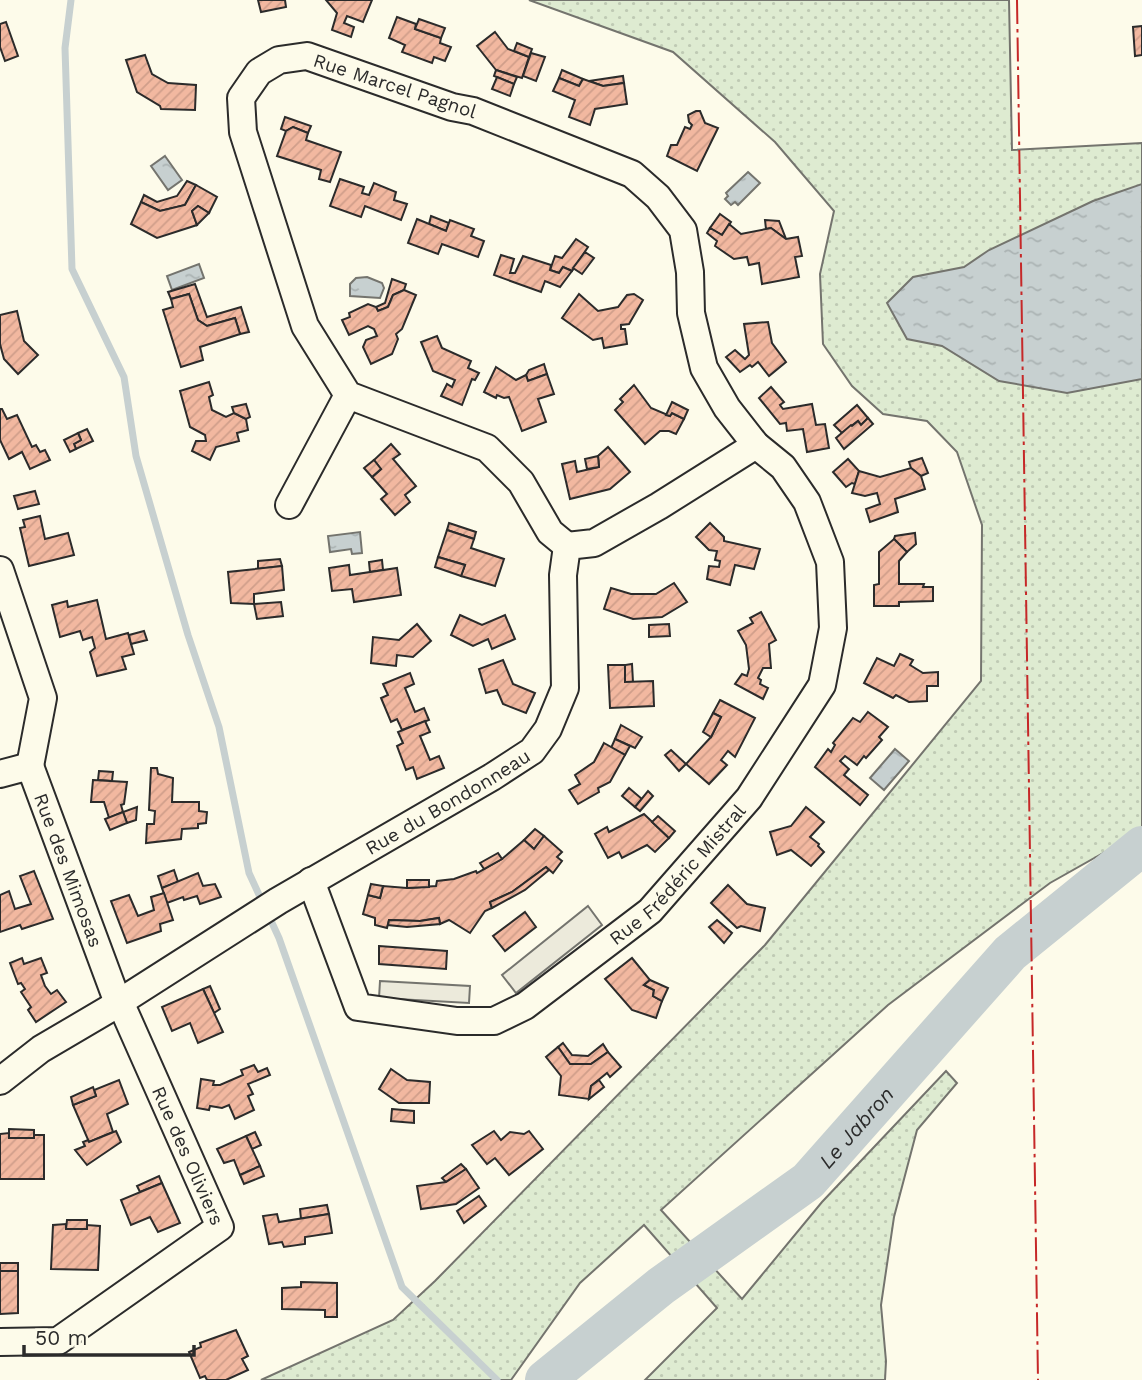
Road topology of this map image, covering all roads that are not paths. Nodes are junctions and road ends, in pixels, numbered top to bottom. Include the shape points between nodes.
1 (348, 394) junction
2 (756, 445) junction
3 (289, 505) dead end
4 (567, 546) junction
5 (0, 570) edge
6 (30, 766) junction
7 (0, 774) edge
8 (311, 881) junction
9 (118, 1003) junction
10 (0, 1081) edge
11 (0, 1342) edge

1 - 2 street, Rue Marcel Pagnol via 304,327 243,132 241,98 259,72 279,60 307,55 473,111 632,174 658,197 683,230 691,313 704,368
1 - 3 street
1 - 4 street via 487,448 521,482 550,532
2 - 4 street via 594,543
2 - 8 street, Rue Frédéric Mistral via 783,467 807,502 830,562 833,628 822,685 749,798 650,911 525,1006 494,1021 457,1021 358,1007
4 - 8 street, Rue du Bondonneau via 563,575 565,688 548,729 532,751
5 - 6 street via 43,698
6 - 7 street
6 - 9 street, Rue des Mimosas
8 - 9 street, Rue du Bondonneau
9 - 10 street, Rue du Bondonneau via 41,1049
9 - 11 street, Rue des Oliviers via 220,1227 58,1341

